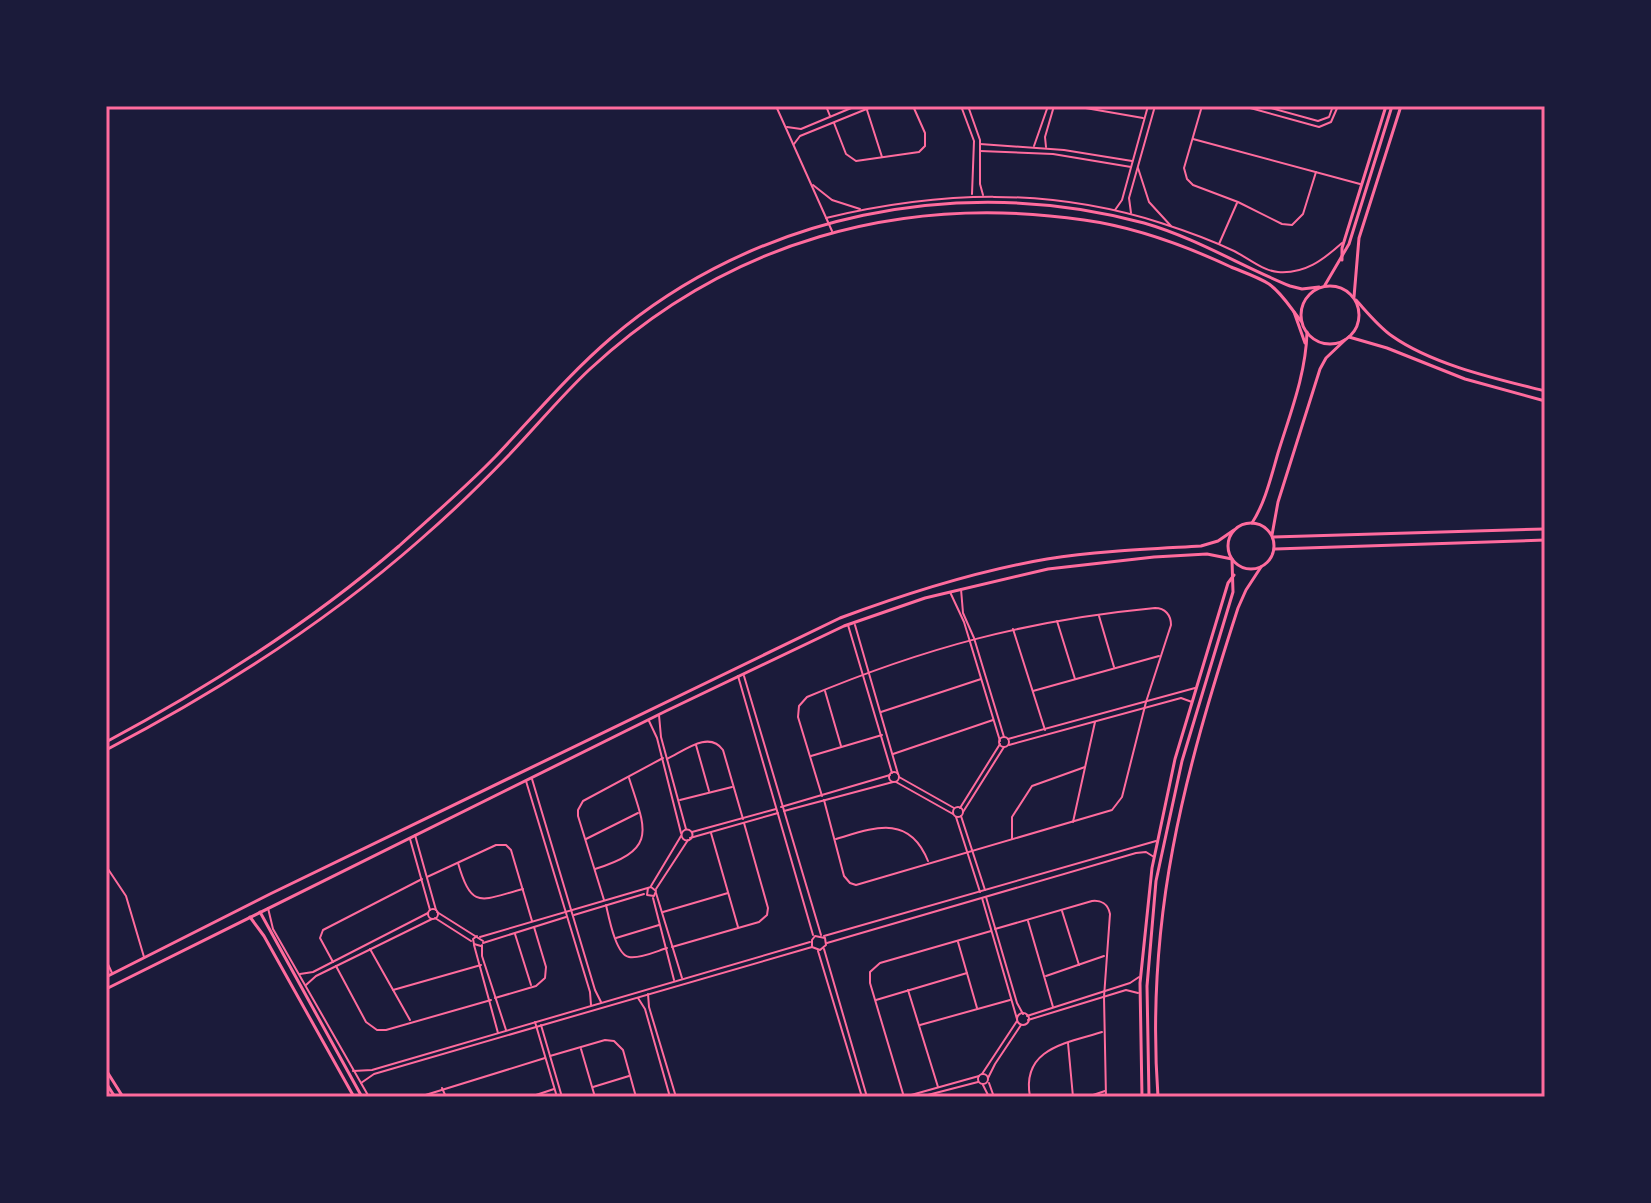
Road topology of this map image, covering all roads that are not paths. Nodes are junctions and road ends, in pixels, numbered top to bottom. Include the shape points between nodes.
1 (776, 106) edge
2 (826, 106) edge
3 (856, 106) edge
4 (874, 106) edge
5 (913, 106) edge
6 (961, 106) edge
7 (968, 106) edge
8 (1048, 106) edge
9 (1054, 106) edge
10 (1074, 106) edge
11 (1148, 106) edge
12 (1155, 106) edge
13 (1202, 106) edge
14 (1243, 106) edge
15 (1264, 106) edge
16 (1333, 106) edge
17 (1338, 106) edge
18 (1386, 106) edge
19 (1392, 106) edge
20 (1401, 106) edge
21 (1100, 108) edge
22 (867, 109) junction
23 (1286, 112) junction
24 (831, 116) junction
25 (1284, 117) junction
26 (1144, 118) junction
27 (834, 123) junction
28 (785, 126) junction
29 (801, 129) junction
30 (803, 135) junction
31 (1039, 139) junction
32 (1192, 139) junction
33 (1044, 140) junction
34 (980, 144) junction
35 (793, 145) junction
36 (1034, 147) junction
37 (1046, 148) junction
38 (980, 151) junction
39 (882, 159) junction
40 (1132, 161) junction
41 (1131, 167) junction
42 (1137, 167) junction
43 (1316, 172) junction
44 (810, 182) junction
45 (1361, 185) junction
46 (974, 187) junction
47 (980, 188) junction
48 (972, 196) junction
49 (983, 196) junction
50 (1122, 200) junction
51 (1129, 202) junction
52 (1238, 202) junction
53 (861, 209) junction
54 (1115, 210) junction
55 (1131, 215) junction
56 (826, 218) junction
57 (829, 223) junction
58 (1172, 227) junction
59 (800, 232) junction
60 (833, 232) junction
61 (804, 241) junction
62 (1343, 243) junction
63 (1219, 244) junction
64 (1346, 252) junction
65 (1356, 255) junction
66 (1342, 260) junction
67 (1254, 269) junction
68 (1266, 272) junction
69 (1250, 275) junction
70 (1325, 285) junction
71 (1319, 287) junction
72 (1355, 298) junction
73 (1294, 312) junction
74 (1301, 321) junction
75 (1307, 332) junction
76 (1347, 338) junction
77 (1401, 342) junction
78 (1306, 349) junction
79 (1396, 352) junction
80 (1545, 391) edge
81 (1545, 401) edge
82 (1252, 523) junction
83 (1545, 529) edge
84 (1234, 530) junction
85 (1272, 536) junction
86 (1311, 536) junction
87 (1545, 540) edge
88 (1201, 546) junction
89 (1312, 547) junction
90 (1164, 548) junction
91 (1275, 549) junction
92 (1201, 554) junction
93 (1164, 556) junction
94 (1232, 559) junction
95 (1261, 567) junction
96 (993, 570) junction
97 (975, 575) junction
98 (1234, 575) junction
99 (997, 580) junction
100 (978, 584) junction
101 (961, 588) junction
102 (949, 592) junction
103 (1099, 613) junction
104 (1056, 620) junction
105 (854, 622) junction
106 (848, 624) junction
107 (1013, 628) junction
108 (971, 638) junction
109 (1160, 656) junction
110 (1114, 668) junction
111 (868, 672) junction
112 (740, 674) junction
113 (863, 674) junction
114 (981, 679) junction
115 (1075, 679) junction
116 (1196, 688) junction
117 (825, 690) junction
118 (1033, 691) junction
119 (679, 695) junction
120 (1200, 699) junction
121 (1193, 700) junction
122 (683, 702) junction
123 (1146, 702) junction
124 (661, 703) junction
125 (1144, 708) junction
126 (666, 711) junction
127 (880, 713) junction
128 (659, 715) junction
129 (648, 720) junction
130 (994, 720) junction
131 (1095, 721) junction
132 (1045, 730) junction
133 (882, 735) junction
134 (1004, 737) junction
135 (1008, 739) junction
136 (106, 742) edge
137 (1001, 744) junction
138 (696, 745) junction
139 (1009, 745) junction
140 (842, 747) junction
141 (106, 750) edge
142 (765, 752) junction
143 (760, 754) junction
144 (892, 754) junction
145 (810, 757) junction
146 (663, 758) junction
147 (667, 759) junction
148 (1085, 767) junction
149 (891, 774) junction
150 (898, 775) junction
151 (532, 777) junction
152 (629, 778) junction
153 (526, 780) junction
154 (894, 782) junction
155 (978, 785) junction
156 (672, 786) junction
157 (733, 786) junction
158 (709, 793) junction
159 (824, 797) junction
160 (679, 800) junction
161 (779, 808) junction
162 (954, 808) junction
163 (960, 808) junction
164 (640, 812) junction
165 (780, 812) junction
166 (962, 814) junction
167 (955, 816) junction
168 (743, 821) junction
169 (1072, 823) junction
170 (721, 828) junction
171 (546, 829) junction
172 (686, 829) junction
173 (541, 830) junction
174 (692, 832) junction
175 (711, 833) junction
176 (415, 835) junction
177 (681, 835) junction
178 (410, 838) junction
179 (689, 839) junction
180 (585, 840) junction
181 (834, 840) junction
182 (1012, 840) junction
183 (1157, 840) junction
184 (973, 851) junction
185 (967, 852) junction
186 (356, 853) junction
187 (1154, 857) junction
188 (555, 859) junction
189 (550, 860) junction
190 (339, 861) junction
191 (361, 862) junction
192 (458, 862) junction
193 (929, 864) junction
194 (106, 866) edge
195 (594, 869) junction
196 (343, 871) junction
197 (427, 877) junction
198 (1031, 878) junction
199 (422, 879) junction
200 (801, 880) junction
201 (1033, 882) junction
202 (649, 888) junction
203 (523, 889) junction
204 (656, 891) junction
205 (982, 892) junction
206 (728, 893) junction
207 (647, 894) junction
208 (653, 897) junction
209 (983, 897) junction
210 (605, 903) junction
211 (268, 908) junction
212 (929, 909) junction
213 (571, 910) junction
214 (1061, 910) junction
215 (437, 911) junction
216 (260, 912) junction
217 (429, 912) junction
218 (566, 912) junction
219 (662, 912) junction
220 (573, 916) junction
221 (250, 917) junction
222 (567, 917) junction
223 (434, 918) junction
224 (1028, 920) junction
225 (533, 922) junction
226 (661, 925) junction
227 (534, 927) junction
228 (739, 928) junction
229 (993, 930) junction
230 (515, 933) junction
231 (822, 936) junction
232 (479, 937) junction
233 (813, 937) junction
234 (616, 938) junction
235 (958, 940) junction
236 (811, 942) junction
237 (826, 943) junction
238 (474, 944) junction
239 (483, 944) junction
240 (669, 947) junction
241 (812, 947) junction
242 (369, 948) junction
243 (824, 948) junction
244 (163, 949) junction
245 (583, 950) junction
246 (818, 950) junction
247 (578, 951) junction
248 (1106, 956) junction
249 (145, 958) junction
250 (168, 958) junction
251 (106, 960) edge
252 (334, 964) junction
253 (481, 965) junction
254 (1079, 965) junction
255 (149, 967) junction
256 (730, 968) junction
257 (967, 973) junction
258 (113, 974) junction
259 (298, 974) junction
260 (106, 977) edge
261 (1045, 977) junction
262 (1140, 977) junction
263 (683, 979) junction
264 (674, 982) junction
265 (305, 986) junction
266 (532, 987) junction
267 (106, 989) edge
268 (393, 990) junction
269 (908, 990) junction
270 (1104, 992) junction
271 (648, 994) junction
272 (1140, 994) junction
273 (637, 997) junction
274 (1104, 997) junction
275 (495, 998) junction
276 (1011, 999) junction
277 (491, 1000) junction
278 (875, 1001) junction
279 (603, 1002) junction
280 (591, 1006) junction
281 (606, 1007) junction
282 (978, 1009) junction
283 (1054, 1009) junction
284 (1023, 1014) junction
285 (1028, 1018) junction
286 (1017, 1020) junction
287 (410, 1022) junction
288 (536, 1024) junction
289 (541, 1025) junction
290 (919, 1025) junction
291 (1021, 1025) junction
292 (507, 1030) junction
293 (1104, 1031) junction
294 (498, 1033) junction
295 (849, 1035) junction
296 (843, 1036) junction
297 (1068, 1042) junction
298 (580, 1047) junction
299 (661, 1047) junction
300 (655, 1049) junction
301 (550, 1056) junction
302 (545, 1058) junction
303 (346, 1069) junction
304 (106, 1070) edge
305 (353, 1071) junction
306 (340, 1072) junction
307 (981, 1075) junction
308 (631, 1076) junction
309 (988, 1080) junction
310 (106, 1083) edge
311 (361, 1083) junction
312 (980, 1083) junction
313 (592, 1087) junction
314 (938, 1087) junction
315 (1149, 1087) junction
316 (1158, 1087) junction
317 (442, 1088) junction
318 (554, 1089) junction
319 (1106, 1091) junction
320 (115, 1097) edge
321 (123, 1097) edge
322 (354, 1097) edge
323 (362, 1097) edge
324 (369, 1097) edge
325 (419, 1097) edge
326 (446, 1097) edge
327 (530, 1097) edge
328 (557, 1097) edge
329 (562, 1097) edge
330 (595, 1097) edge
331 (636, 1097) edge
332 (670, 1097) edge
333 (676, 1097) edge
334 (862, 1097) edge
335 (867, 1097) edge
336 (904, 1097) edge
337 (920, 1097) edge
338 (991, 1097) edge
339 (1030, 1097) edge
340 (1073, 1097) edge
341 (1087, 1097) edge
342 (1106, 1097) edge
343 (1142, 1097) edge
344 (1149, 1097) edge
345 (1158, 1097) edge

1 - 28 street
2 - 24 street
3 - 24 street
4 - 22 street
5 - 39 street via 925,133 925,148
6 - 46 street via 974,141
7 - 34 street
8 - 31 street
9 - 33 street
10 - 21 street
11 - 26 street
12 - 42 street
13 - 32 street
14 - 25 street
15 - 23 street
16 - 23 street via 1323,121
17 - 25 street via 1333,120 1322,127
18 - 45 street
19 - 64 street
20 - 65 street
21 - 26 street
22 - 27 street
22 - 39 street
23 - 25 street
24 - 29 street
26 - 40 street
27 - 30 street
27 - 39 street via 851,159
28 - 29 street
28 - 35 street
29 - 30 street
30 - 35 street
31 - 33 street
31 - 36 street
32 - 43 street
32 - 52 street via 1187,179
33 - 37 street
34 - 36 street
34 - 38 street
35 - 44 street
36 - 37 street
37 - 40 street
38 - 41 street via 1053,154
38 - 47 street
40 - 41 street
41 - 50 street
42 - 51 street
42 - 58 street via 1149,202
43 - 45 street
43 - 52 street via 1303,214 1292,225
44 - 53 street via 832,200
44 - 56 street
45 - 62 street
46 - 47 street
46 - 48 street
47 - 49 street
48 - 49 street
48 - 53 street
49 - 54 street via 1050,198
50 - 51 street
50 - 54 street
51 - 55 street
52 - 63 street
53 - 56 street
54 - 55 street
55 - 58 street
56 - 57 street
57 - 59 street
57 - 60 street
57 - 67 street via 933,205 1042,204 1144,223
58 - 63 street
59 - 61 street
59 - 136 street via 731,260 643,312 580,366 452,498 342,593 245,661
60 - 61 street
60 - 69 street via 954,212 1059,216 1145,233
61 - 141 street via 727,273 648,320 592,367 477,488 381,572 284,646
62 - 66 street
62 - 68 street via 1307,268
63 - 68 street
64 - 65 street
64 - 66 street
65 - 72 street
66 - 70 street
67 - 68 street
67 - 69 street
68 - 71 street via 1294,288
69 - 73 street via 1268,283
70 - 71 street
70 - 72 street via 1341,287
71 - 74 street via 1305,298
72 - 76 street via 1360,317
72 - 77 street
73 - 74 street
73 - 78 street
74 - 75 street
75 - 76 street via 1324,343
75 - 78 street
76 - 79 street
76 - 85 street via 1320,369
77 - 79 street
77 - 80 street via 1473,371
78 - 82 street via 1268,485
79 - 81 street via 1465,379
82 - 84 street
82 - 85 street
83 - 86 street
84 - 88 street
84 - 94 street via 1228,547
85 - 86 street
85 - 91 street
86 - 89 street
87 - 89 street
88 - 90 street
88 - 92 street
89 - 91 street
90 - 93 street
90 - 96 street
91 - 95 street
92 - 93 street
92 - 94 street
93 - 99 street
94 - 95 street via 1243,568
94 - 98 street
95 - 316 street via 1238,608 1176,825 1157,969
96 - 97 street
96 - 99 street
97 - 100 street
97 - 119 street via 840,618
98 - 116 street
98 - 120 street via 1232,598
99 - 100 street
100 - 101 street
101 - 102 street
101 - 108 street
102 - 105 street
102 - 108 street
103 - 104 street
103 - 109 street via 1163,609 1171,625
103 - 110 street
104 - 107 street
104 - 115 street
105 - 106 street
105 - 111 street
106 - 112 street
106 - 113 street
107 - 108 street
107 - 118 street
108 - 111 street
108 - 114 street
108 - 134 street
109 - 110 street
109 - 123 street
110 - 115 street
111 - 113 street
111 - 127 street
112 - 122 street
112 - 142 street
112 - 143 street
113 - 117 street
113 - 133 street
114 - 127 street
114 - 130 street
115 - 118 street
116 - 121 street
116 - 123 street
117 - 140 street
117 - 145 street via 803,699 798,709
118 - 132 street
119 - 122 street
119 - 124 street
120 - 121 street
120 - 315 street via 1176,783 1154,898 1147,986
121 - 125 street
121 - 183 street
122 - 126 street
123 - 125 street
123 - 132 street
124 - 126 street
124 - 186 street
125 - 131 street
125 - 169 street via 1118,805
126 - 128 street
127 - 144 street
128 - 129 street
128 - 147 street
129 - 146 street
129 - 151 street
130 - 137 street
130 - 144 street
131 - 139 street
131 - 148 street
132 - 135 street
133 - 140 street
133 - 149 street
134 - 135 street
134 - 137 street
135 - 139 street
137 - 139 street
137 - 155 street
138 - 147 street
138 - 157 street via 711,740 721,746
138 - 158 street
140 - 145 street
142 - 143 street
142 - 161 street
143 - 161 street
144 - 150 street
145 - 159 street
146 - 152 street
146 - 156 street
147 - 156 street
148 - 169 street
148 - 182 street via 1032,786 1012,817
149 - 150 street
149 - 154 street
149 - 159 street
150 - 154 street
150 - 162 street
151 - 153 street
151 - 171 street
152 - 164 street
152 - 180 street via 581,803 578,813
153 - 173 street
153 - 176 street
154 - 159 street
154 - 167 street
155 - 163 street
155 - 166 street
156 - 160 street
156 - 177 street
157 - 158 street
157 - 168 street
158 - 160 street
159 - 161 street
159 - 165 street
159 - 181 street
160 - 172 street
161 - 165 street
161 - 168 street
162 - 163 street
162 - 167 street
163 - 166 street
164 - 180 street
164 - 195 street via 643,834 632,854
165 - 168 street
165 - 200 street
166 - 167 street
166 - 184 street
167 - 185 street
168 - 170 street
168 - 228 street via 768,911 762,921
169 - 182 street
170 - 174 street
170 - 175 street
171 - 173 street
171 - 188 street
172 - 174 street
172 - 177 street
173 - 189 street
174 - 179 street
175 - 179 street
175 - 206 street
176 - 178 street
176 - 197 street
177 - 179 street
177 - 202 street
178 - 191 street
178 - 199 street
179 - 204 street
180 - 195 street
181 - 193 street via 890,827 917,843
181 - 193 street via 844,876 853,884
182 - 184 street
183 - 187 street
183 - 198 street
184 - 185 street
184 - 205 street
185 - 193 street
185 - 205 street
186 - 190 street
186 - 191 street
187 - 201 street via 1136,853
187 - 262 street
188 - 189 street
188 - 213 street
189 - 218 street
190 - 196 street
190 - 244 street
191 - 196 street
192 - 197 street
192 - 203 street via 465,887 476,898
192 - 203 street via 506,845
194 - 249 street via 126,896
195 - 210 street
196 - 211 street
197 - 215 street
198 - 201 street
198 - 205 street
199 - 217 street
199 - 252 street via 323,930 320,938
200 - 231 street
200 - 233 street
201 - 209 street
202 - 204 street
202 - 207 street
202 - 210 street
203 - 225 street
204 - 208 street
204 - 219 street
205 - 209 street
205 - 212 street
206 - 219 street
206 - 228 street
207 - 208 street
207 - 210 street
208 - 226 street
209 - 212 street
209 - 229 street
210 - 213 street
210 - 220 street
210 - 234 street
211 - 216 street
211 - 259 street via 273,929
212 - 231 street
212 - 237 street
213 - 218 street
213 - 220 street
214 - 224 street
214 - 248 street via 1092,901 1107,906
214 - 254 street
215 - 217 street
215 - 223 street
215 - 232 street
216 - 221 street
216 - 303 street
217 - 223 street
217 - 252 street
218 - 222 street
218 - 225 street
219 - 240 street
220 - 245 street
221 - 250 street
221 - 306 street
222 - 227 street
222 - 247 street
223 - 238 street
223 - 242 street
224 - 229 street
224 - 261 street
225 - 232 street
226 - 234 street
226 - 240 street
227 - 230 street
227 - 266 street via 547,971 543,982
228 - 240 street
229 - 235 street
229 - 276 street
229 - 284 street
230 - 239 street
230 - 266 street
231 - 233 street
231 - 237 street
232 - 238 street
232 - 239 street
233 - 236 street
234 - 240 street via 628,957
235 - 257 street
235 - 278 street via 877,964 869,976
236 - 241 street
236 - 256 street
237 - 243 street
238 - 239 street
238 - 253 street
239 - 275 street
240 - 263 street
240 - 264 street
241 - 246 street
241 - 256 street
242 - 252 street
242 - 268 street
243 - 246 street
243 - 295 street
244 - 249 street
244 - 250 street
245 - 247 street
245 - 279 street
246 - 296 street
247 - 280 street
248 - 254 street
248 - 270 street
249 - 255 street
249 - 258 street
250 - 255 street
251 - 258 street
252 - 259 street
252 - 265 street
252 - 287 street via 373,1028 386,1030
253 - 268 street
253 - 277 street
254 - 261 street
255 - 267 street
256 - 263 street
256 - 271 street
257 - 269 street
257 - 282 street
258 - 260 street
259 - 265 street
261 - 283 street
262 - 270 street
262 - 272 street
263 - 264 street
264 - 279 street
265 - 305 street
266 - 275 street
268 - 287 street
269 - 278 street
269 - 290 street
270 - 274 street
270 - 283 street
271 - 273 street
271 - 299 street
272 - 274 street via 1129,990
272 - 343 street
273 - 281 street
273 - 300 street
274 - 285 street
274 - 293 street
275 - 292 street
276 - 282 street
276 - 286 street
277 - 287 street
277 - 294 street
278 - 336 street
279 - 280 street
279 - 281 street
280 - 288 street
281 - 289 street
282 - 290 street
283 - 285 street
284 - 285 street
284 - 286 street
285 - 291 street
286 - 291 street
286 - 307 street
288 - 289 street
288 - 292 street
288 - 302 street
288 - 311 street via 374,1074
289 - 301 street
290 - 314 street
291 - 309 street
292 - 294 street
293 - 297 street
293 - 319 street
294 - 305 street via 369,1071
295 - 296 street
295 - 335 street
296 - 334 street
297 - 339 street via 1037,1060 1029,1080
297 - 340 street
298 - 301 street
298 - 308 street via 617,1042
298 - 313 street
299 - 300 street
299 - 333 street
300 - 332 street
301 - 329 street
302 - 317 street
302 - 318 street
303 - 306 street
303 - 323 street
304 - 321 street
305 - 311 street
306 - 322 street
307 - 309 street
307 - 312 street
307 - 314 street
308 - 313 street
308 - 331 street
309 - 312 street
309 - 338 street
310 - 320 street
311 - 324 street
312 - 337 street
312 - 338 street
313 - 330 street
314 - 336 street
315 - 316 street
315 - 344 street
316 - 345 street
317 - 325 street
317 - 326 street
318 - 327 street
318 - 328 street
319 - 341 street
319 - 342 street

